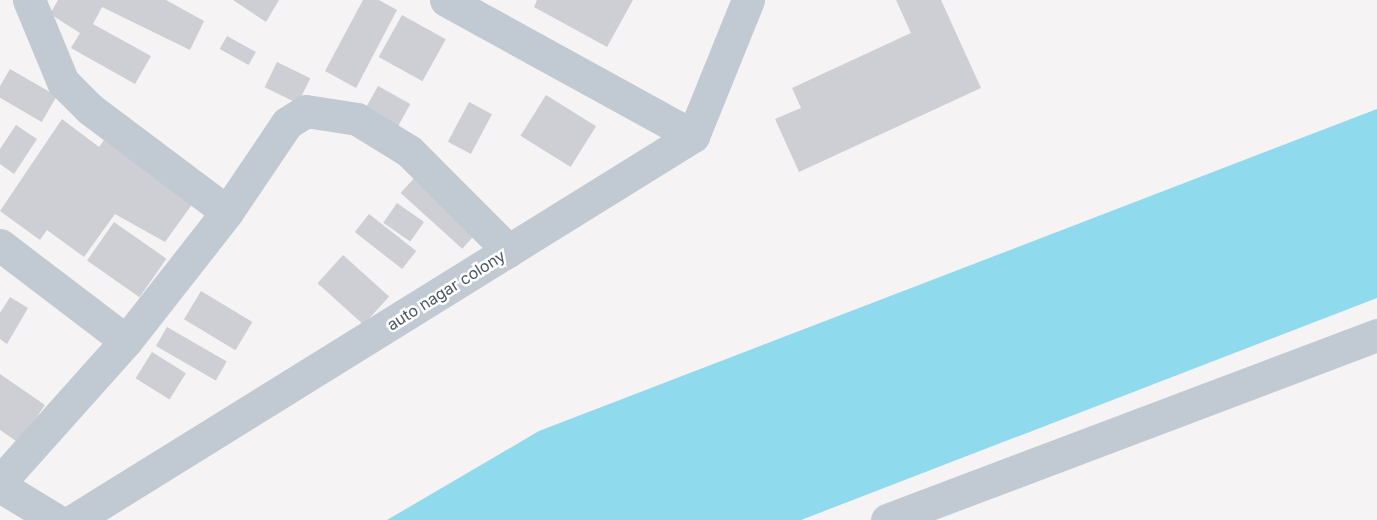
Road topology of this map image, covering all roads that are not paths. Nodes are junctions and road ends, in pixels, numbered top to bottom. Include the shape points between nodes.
1 (29, 0) edge
2 (446, 0) edge
3 (748, 0) edge
4 (494, 11) edge
5 (693, 136) junction
6 (227, 212) junction
7 (0, 245) edge
8 (509, 251) junction
9 (1377, 334) edge
10 (126, 341) junction
11 (0, 484) edge
12 (56, 520) edge
13 (74, 520) edge
14 (887, 520) edge

1 - 6 street via 63,82 90,109
2 - 4 street
3 - 5 street
4 - 5 street
5 - 8 street, auto nagar colony
6 - 8 street via 287,123 306,111 324,112 357,119 409,151
6 - 10 street
7 - 10 street
8 - 13 street, auto nagar colony
9 - 14 street
10 - 11 street
11 - 12 street

